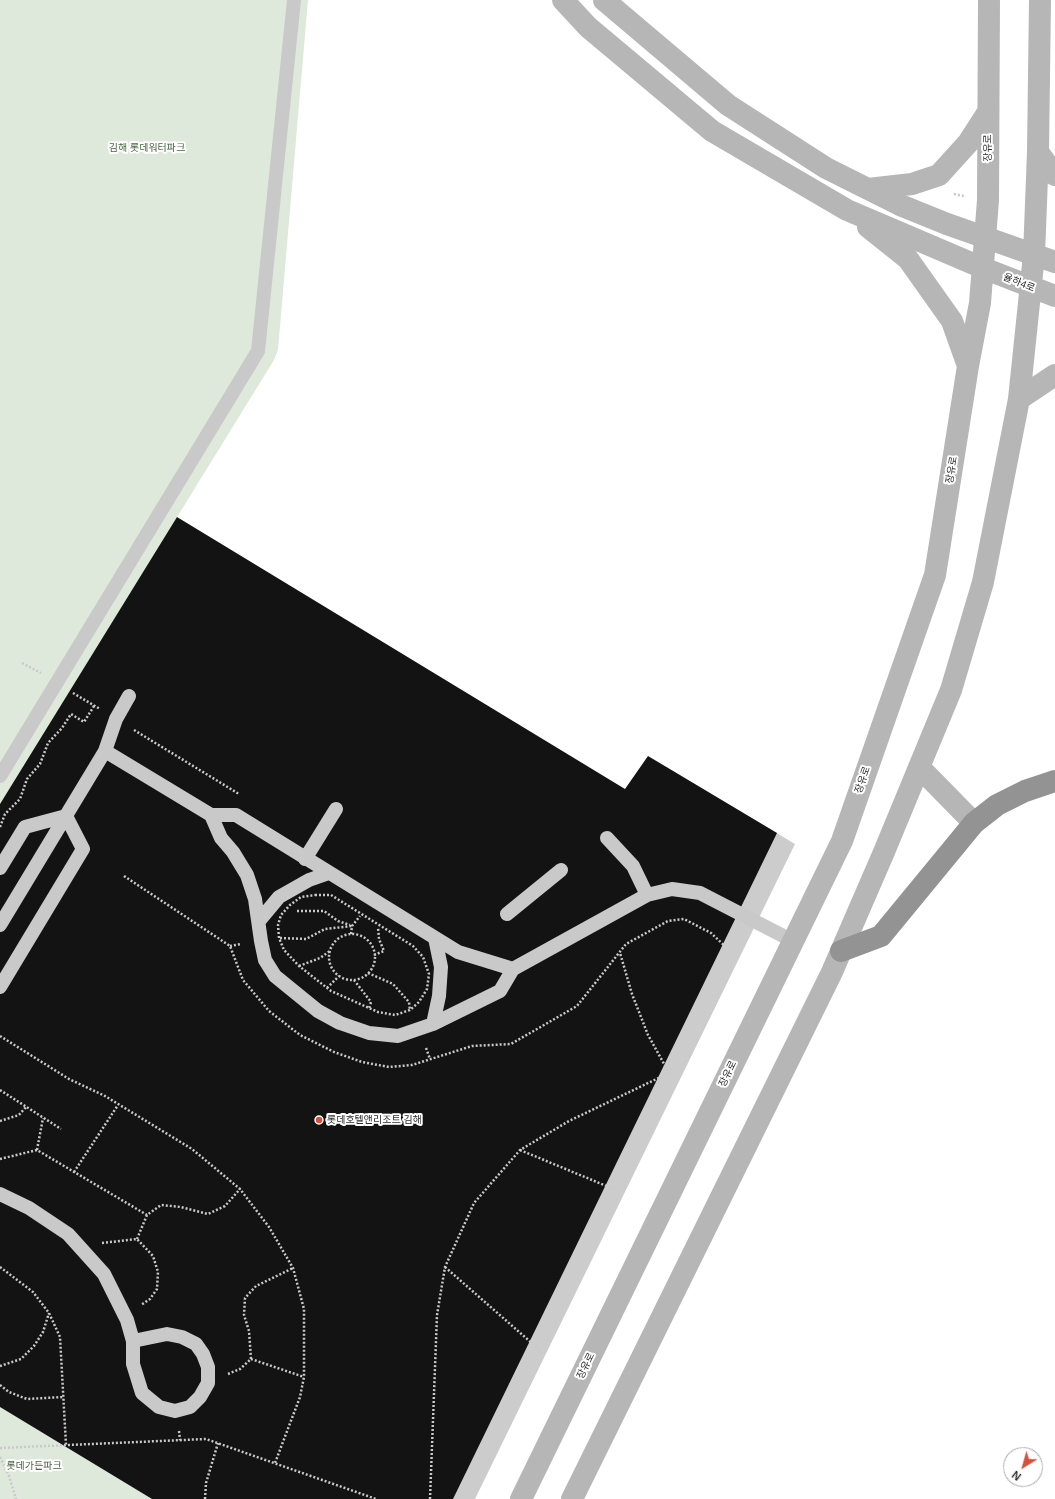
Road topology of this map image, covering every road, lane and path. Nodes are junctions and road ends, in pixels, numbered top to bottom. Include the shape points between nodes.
1 (294, 0) edge
2 (563, 0) edge
3 (604, 0) edge
4 (989, 0) edge
5 (1040, 0) edge
6 (988, 112) junction
7 (1038, 152) junction
8 (1055, 175) edge
9 (868, 189) junction
10 (953, 194) dead end
11 (966, 196) dead end
12 (847, 210) junction
13 (985, 237) junction
14 (1034, 256) junction
15 (1055, 262) edge
16 (984, 268) junction
17 (1030, 287) junction
18 (1055, 296) edge
19 (968, 366) junction
20 (1055, 375) edge
21 (1019, 398) junction
22 (22, 662) dead end
23 (44, 675) dead end
24 (71, 692) dead end
25 (129, 696) dead end
26 (94, 706) junction
27 (105, 713) dead end
28 (128, 726) dead end
29 (105, 751) junction
30 (919, 767) junction
31 (0, 776) edge
32 (1055, 781) edge
33 (240, 795) dead end
34 (336, 809) dead end
35 (211, 815) junction
36 (66, 816) junction
37 (974, 823) junction
38 (0, 827) edge
39 (607, 838) dead end
40 (305, 859) junction
41 (0, 868) edge
42 (561, 870) dead end
43 (329, 873) junction
44 (647, 895) junction
45 (290, 905) junction
46 (361, 914) junction
47 (507, 914) dead end
48 (259, 921) junction
49 (378, 924) junction
50 (0, 925) edge
51 (352, 926) junction
52 (351, 934) junction
53 (279, 938) junction
54 (435, 938) junction
55 (793, 941) junction
56 (248, 943) dead end
57 (230, 946) dead end
58 (330, 950) junction
59 (841, 951) junction
60 (620, 952) dead end
61 (374, 955) junction
62 (299, 966) junction
63 (513, 969) junction
64 (368, 973) junction
65 (339, 976) junction
66 (354, 980) junction
67 (0, 987) edge
68 (327, 988) junction
69 (369, 1009) junction
70 (410, 1010) junction
71 (434, 1024) junction
72 (0, 1036) edge
73 (424, 1043) dead end
74 (430, 1059) dead end
75 (0, 1090) edge
76 (118, 1105) junction
77 (26, 1107) junction
78 (43, 1118) junction
79 (0, 1120) edge
80 (61, 1129) dead end
81 (36, 1150) junction
82 (520, 1150) junction
83 (0, 1159) edge
84 (74, 1172) junction
85 (240, 1189) junction
86 (616, 1190) dead end
87 (0, 1194) edge
88 (147, 1215) junction
89 (137, 1239) junction
90 (83, 1250) junction
91 (0, 1267) edge
92 (446, 1267) junction
93 (293, 1268) junction
94 (124, 1312) junction
95 (49, 1313) junction
96 (132, 1341) junction
97 (542, 1352) dead end
98 (251, 1359) junction
99 (0, 1366) edge
100 (208, 1375) junction
101 (304, 1377) junction
102 (0, 1385) edge
103 (63, 1397) junction
104 (218, 1443) junction
105 (66, 1445) junction
106 (0, 1448) edge
107 (0, 1457) edge
108 (275, 1463) junction
109 (16, 1499) edge
110 (205, 1499) edge
111 (376, 1499) edge
112 (430, 1499) edge
113 (521, 1499) edge
114 (572, 1499) edge

1 - 31 lane via 258,351
2 - 12 main road via 588,27 712,131
3 - 9 main road via 728,106 826,168
4 - 6 main road, 장유로
5 - 7 main road
6 - 9 main road via 968,143 939,175 912,184
6 - 13 main road, 장유로 via 988,200
7 - 8 main road
7 - 14 main road
9 - 13 main road via 900,205
10 - 11 path
12 - 16 main road, 율하4로
12 - 19 main road via 908,258 952,321
13 - 14 main road
13 - 16 main road, 장유로
14 - 15 main road
14 - 17 main road
16 - 17 main road, 율하4로
16 - 19 main road, 장유로
17 - 18 main road, 율하4로
17 - 21 main road
19 - 55 main road, 장유로 via 935,575 842,842
20 - 21 main road
21 - 30 main road via 983,582 951,690
22 - 23 path
24 - 26 path
25 - 29 lane via 116,719
26 - 27 path
26 - 38 path via 84,722 71,714 48,743 40,764 27,779 20,799 5,814
28 - 33 path
29 - 35 lane
29 - 36 lane
30 - 37 main road
30 - 59 main road
32 - 37 highway via 1025,791 997,805
34 - 40 lane
35 - 40 lane via 236,815
35 - 48 lane via 221,838 248,874
36 - 41 lane via 25,827
36 - 50 lane
36 - 67 lane via 83,849
37 - 59 highway via 881,936
39 - 44 lane via 632,866
40 - 43 lane
42 - 47 lane
43 - 48 lane via 309,880 279,897
43 - 54 lane
44 - 55 lane via 672,889 700,893
44 - 63 lane
45 - 46 path via 301,897 315,894 331,895
45 - 51 path via 296,911 324,911 338,921
45 - 53 path via 281,915 278,925
46 - 49 path
46 - 51 path
48 - 71 lane via 265,960 275,976 318,1011 340,1023 369,1033 398,1036
49 - 61 path via 379,938 384,950
49 - 70 path via 413,946 423,957 428,974 427,989
51 - 52 path
51 - 53 path via 325,929 306,939
52 - 58 path via 338,939
52 - 61 path via 364,938 370,944
53 - 62 path via 284,950
54 - 63 lane via 458,952
54 - 71 lane via 441,967 440,996
55 - 113 main road, 장유로
56 - 57 path
58 - 62 path via 320,958
58 - 65 path via 330,965
59 - 114 main road
60 - 82 path via 632,994 648,1035 668,1073 569,1121
61 - 64 path
62 - 68 path
63 - 71 lane via 500,991
64 - 66 path
64 - 70 path via 393,984 409,1002
65 - 66 path
65 - 68 path
66 - 69 path via 371,1002
68 - 69 path
69 - 70 path via 395,1015
72 - 76 path via 69,1079
73 - 74 path
75 - 77 path
76 - 84 path
76 - 85 path via 192,1149
77 - 78 path
77 - 79 path via 19,1115
78 - 80 path
78 - 81 path
81 - 83 path
81 - 84 path
82 - 86 path
82 - 92 path via 474,1203
84 - 88 path
85 - 88 path via 225,1206 208,1214 181,1206 161,1205
85 - 93 path via 269,1227
87 - 90 lane via 29,1208 68,1234
88 - 89 path
89 - 90 path via 105,1242
89 - 94 path via 153,1256 158,1272 157,1288 150,1299 133,1310
90 - 94 lane via 104,1274
91 - 95 path via 33,1292
92 - 97 path
92 - 112 path via 437,1314
93 - 98 path via 256,1286 245,1298 244,1315 249,1331
93 - 101 path via 304,1309
94 - 96 lane
95 - 99 path via 43,1332 34,1346 21,1359
95 - 103 path via 60,1337
96 - 100 lane via 167,1334 182,1337 196,1344 203,1354
96 - 100 lane via 134,1364 142,1393 159,1407 176,1411 190,1407 208,1383
98 - 100 path via 240,1369 222,1376
98 - 101 path
101 - 108 path via 300,1397
102 - 103 path via 9,1392 27,1399
103 - 105 path
104 - 105 path via 206,1438
104 - 108 path
104 - 110 path via 206,1483
105 - 106 path
107 - 109 path
108 - 111 path

